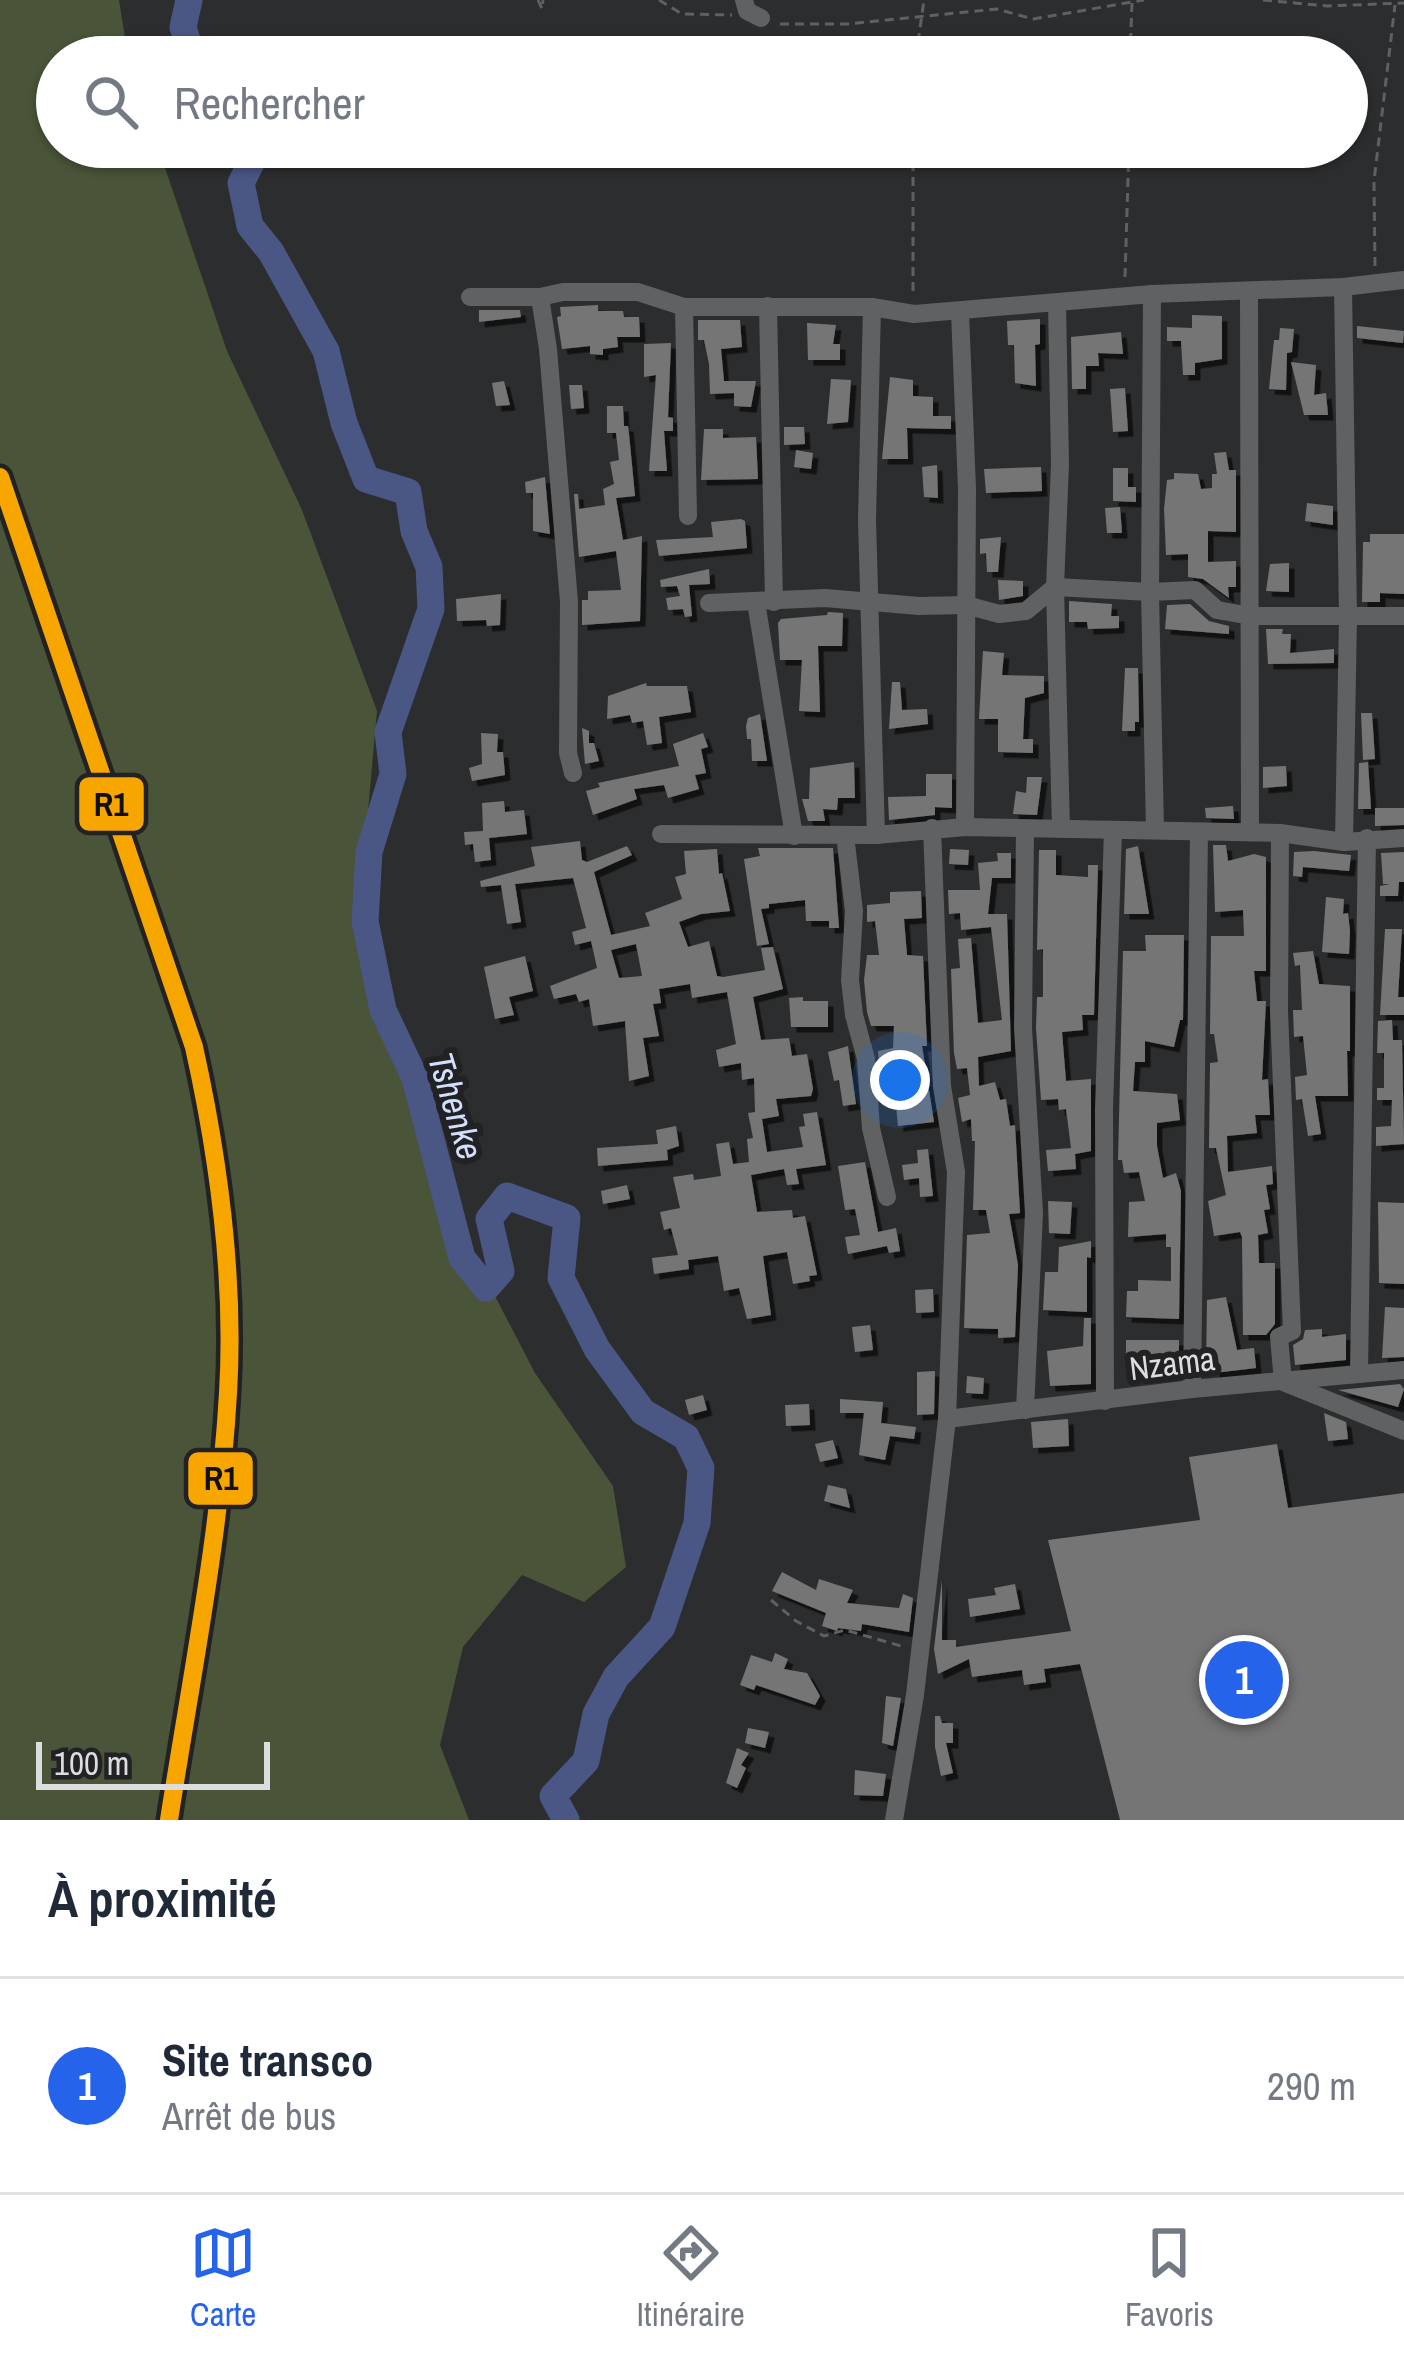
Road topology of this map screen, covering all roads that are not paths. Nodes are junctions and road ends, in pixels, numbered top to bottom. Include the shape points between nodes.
1 (1404, 280) edge
2 (1342, 287) junction
3 (1249, 291) junction
4 (1153, 294) junction
5 (470, 297) dead end
6 (540, 297) junction
7 (1058, 303) junction
8 (768, 306) junction
9 (684, 307) junction
10 (872, 308) junction
11 (961, 312) junction
12 (688, 516) dead end
13 (1055, 587) junction
14 (1150, 592) junction
15 (765, 602) junction
16 (869, 602) junction
17 (709, 603) dead end
18 (966, 605) junction
19 (1252, 616) junction
20 (1404, 616) edge
21 (1348, 617) junction
22 (573, 773) dead end
23 (965, 827) junction
24 (932, 828) junction
25 (1024, 829) junction
26 (1061, 829) junction
27 (1113, 830) junction
28 (1155, 830) junction
29 (1250, 832) junction
30 (1199, 833) junction
31 (1280, 833) junction
32 (661, 834) dead end
33 (845, 835) junction
34 (876, 835) junction
35 (794, 836) junction
36 (1367, 838) junction
37 (1404, 838) edge
38 (1344, 842) junction
39 (887, 1197) dead end
40 (1404, 1370) edge
41 (1359, 1372) junction
42 (1283, 1382) junction
43 (1192, 1389) junction
44 (1105, 1401) junction
45 (1025, 1410) junction
46 (947, 1419) junction
47 (1404, 1431) edge
48 (894, 1820) edge

1 - 2 street
2 - 3 street
2 - 21 street
3 - 4 street
3 - 19 street
4 - 7 street
4 - 14 street
5 - 6 street
6 - 9 street via 638,292
6 - 22 street via 569,602
7 - 11 street
7 - 13 street
8 - 9 street
8 - 10 street
8 - 15 street
9 - 12 street
10 - 11 street
10 - 16 street
11 - 18 street
13 - 14 street
13 - 18 street via 1026,611
13 - 26 street
14 - 19 street via 1195,590 1217,610
14 - 28 street
15 - 16 street
15 - 17 street
15 - 35 street
16 - 18 street
16 - 34 street
18 - 23 street
19 - 21 street
19 - 29 street
20 - 21 street
21 - 38 street
23 - 24 street
23 - 25 street
24 - 34 street
24 - 46 street via 942,1086 956,1172
25 - 26 street
25 - 45 street via 1023,1028 1034,1213
26 - 27 street
27 - 28 street
27 - 44 street
28 - 30 street
29 - 30 street
29 - 31 street
30 - 43 street
31 - 38 street
31 - 42 street via 1292,1330 1279,1337
32 - 35 street
33 - 34 street
33 - 35 street
33 - 39 street via 854,1015
36 - 37 street
36 - 38 street
36 - 41 street
40 - 41 street, Nzama
41 - 42 street, Nzama
42 - 43 street, Nzama
42 - 47 street
43 - 44 street, Nzama
44 - 45 street, Nzama
45 - 46 street, Nzama
46 - 48 street

